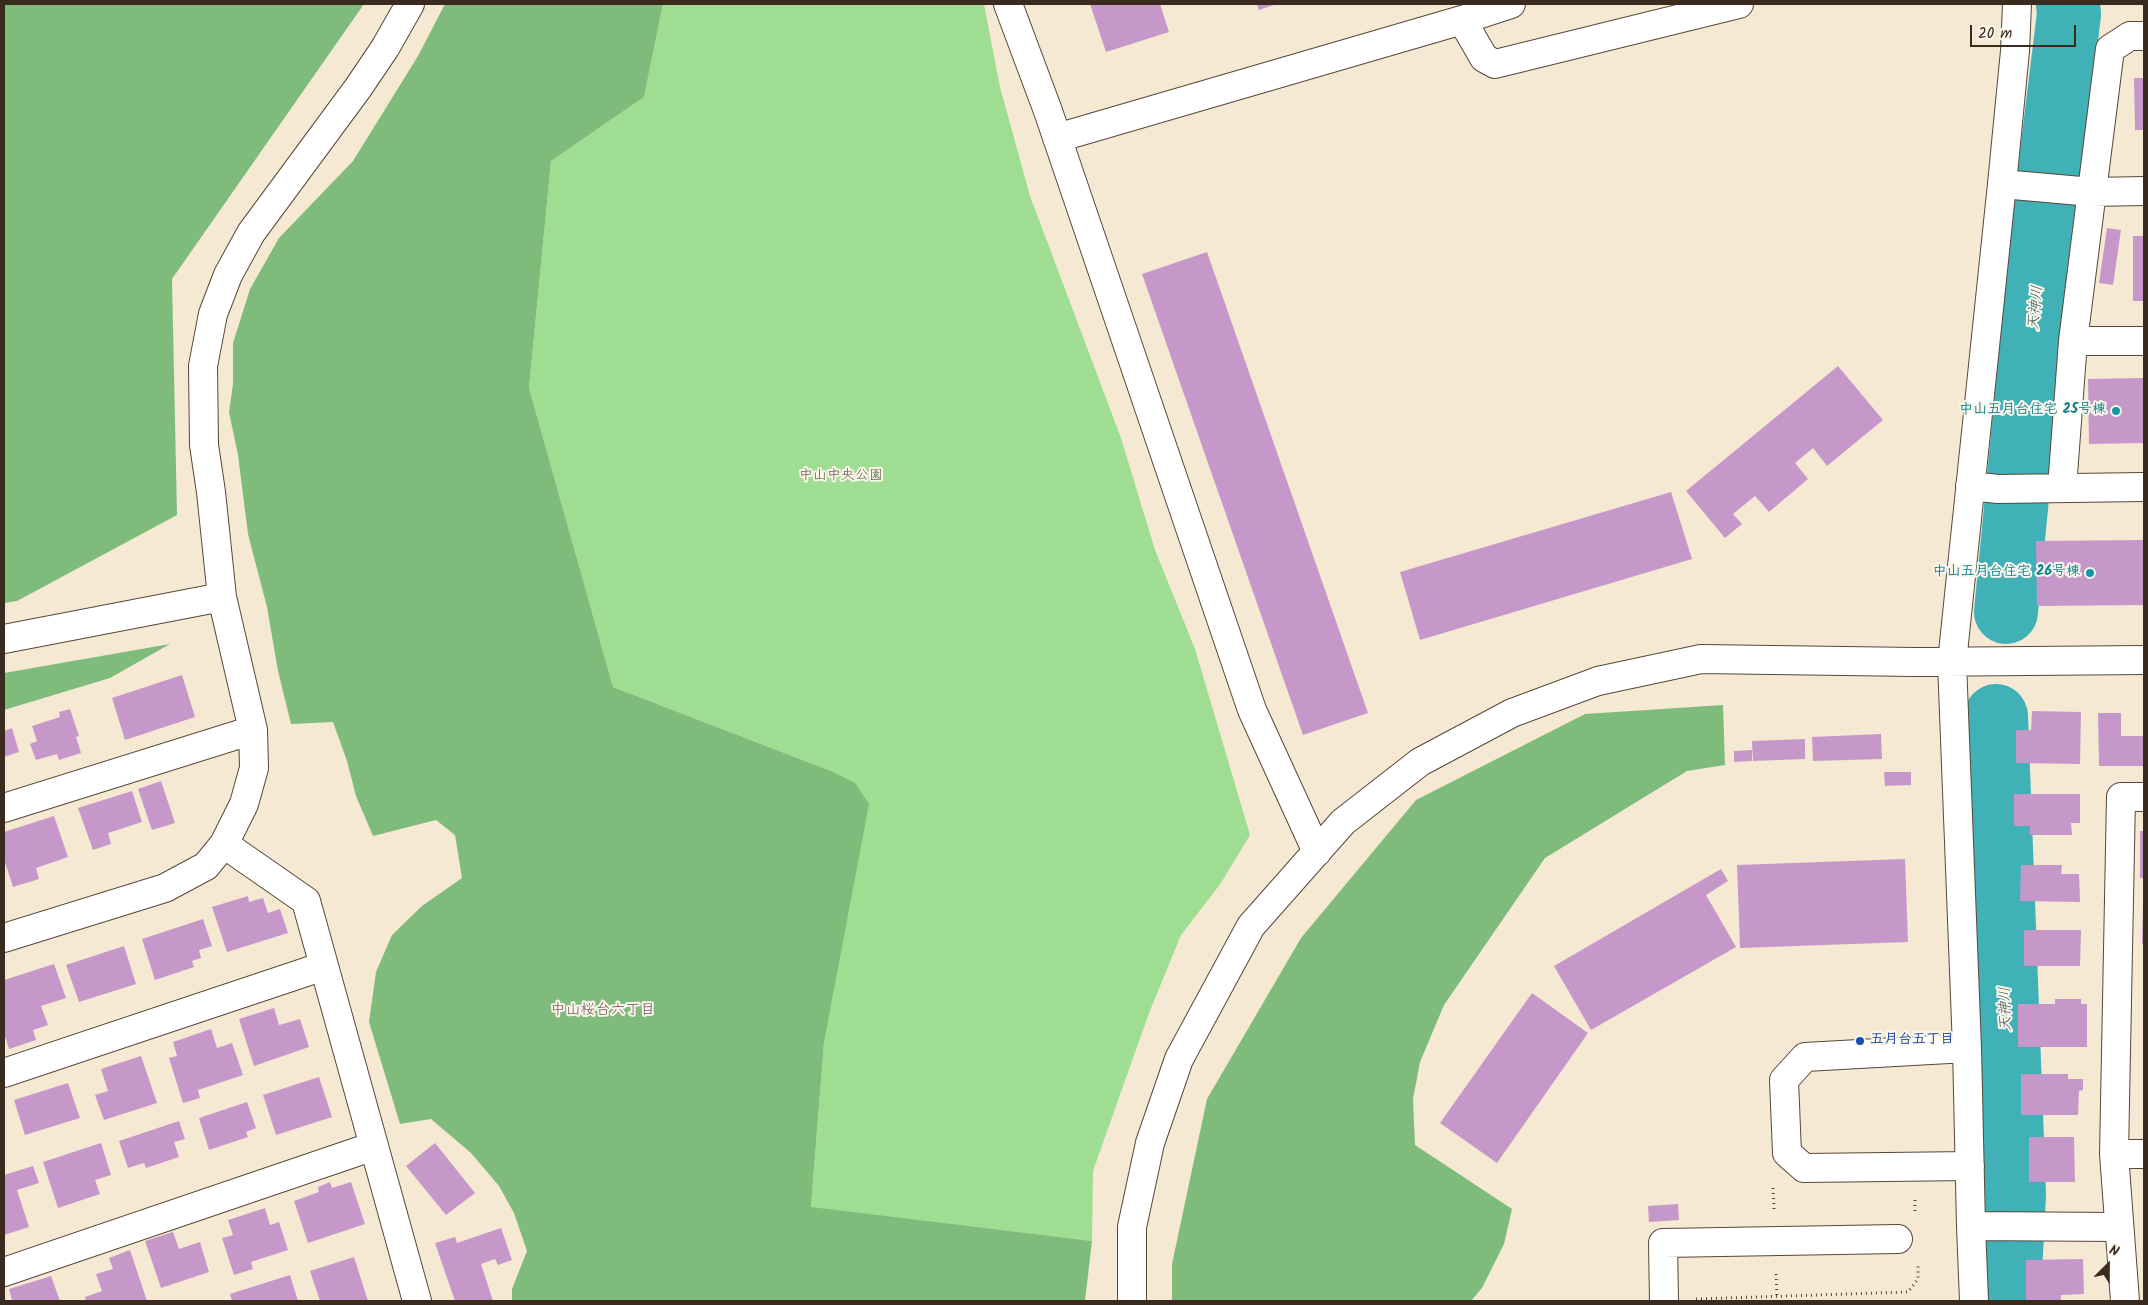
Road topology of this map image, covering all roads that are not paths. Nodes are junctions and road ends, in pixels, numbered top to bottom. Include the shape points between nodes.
1 (410, 4) edge
2 (1008, 4) edge
3 (1511, 4) edge
4 (1739, 4) edge
5 (2017, 4) edge
6 (1462, 20) junction
7 (2144, 36) edge
8 (1057, 138) junction
9 (2002, 184) junction
10 (2082, 191) junction
11 (2144, 191) edge
12 (2073, 341) junction
13 (2144, 341) edge
14 (1970, 486) junction
15 (2144, 487) edge
16 (2062, 488) junction
17 (222, 597) junction
18 (4, 639) edge
19 (2144, 660) edge
20 (1952, 662) junction
21 (252, 730) junction
22 (2144, 797) edge
23 (4, 808) edge
24 (224, 844) junction
25 (1317, 852) junction
26 (4, 938) edge
27 (324, 966) junction
28 (1967, 1048) junction
29 (4, 1073) edge
30 (374, 1146) junction
31 (2114, 1154) junction
32 (2144, 1154) edge
33 (1970, 1166) junction
34 (1971, 1226) junction
35 (2118, 1226) junction
36 (1907, 1230) road end
37 (4, 1272) edge
38 (1676, 1300) edge
39 (417, 1301) edge
40 (1132, 1301) edge
41 (1974, 1301) edge
42 (2125, 1301) edge

1 - 17 street via 358,88 251,233 228,275 213,314 203,366 204,445
2 - 8 street
3 - 6 street
4 - 6 street via 1495,64 1484,58
5 - 9 street
6 - 8 street
7 - 10 street via 2130,36 2110,49
8 - 25 street via 1252,710
9 - 10 street
9 - 14 street
10 - 11 street
10 - 12 street
12 - 13 street
12 - 16 street
14 - 16 street
14 - 20 street
15 - 16 street
17 - 18 street
17 - 21 street
19 - 20 street
20 - 25 street via 1701,659 1598,681 1512,713 1420,762 1343,822
20 - 28 street
21 - 23 street
21 - 24 street via 254,768 244,804
22 - 31 street via 2121,797
24 - 26 street via 206,866 165,888
24 - 27 street via 306,901
25 - 40 street via 1251,926 1179,1059 1150,1143 1132,1226
27 - 29 street
27 - 30 street
28 - 33 street
28 - 33 street via 1805,1056 1784,1080 1787,1153 1804,1168
30 - 37 street
30 - 39 street
31 - 32 street
31 - 35 street
33 - 34 street
34 - 35 street
34 - 41 street
35 - 42 street
36 - 38 street via 1663,1243

